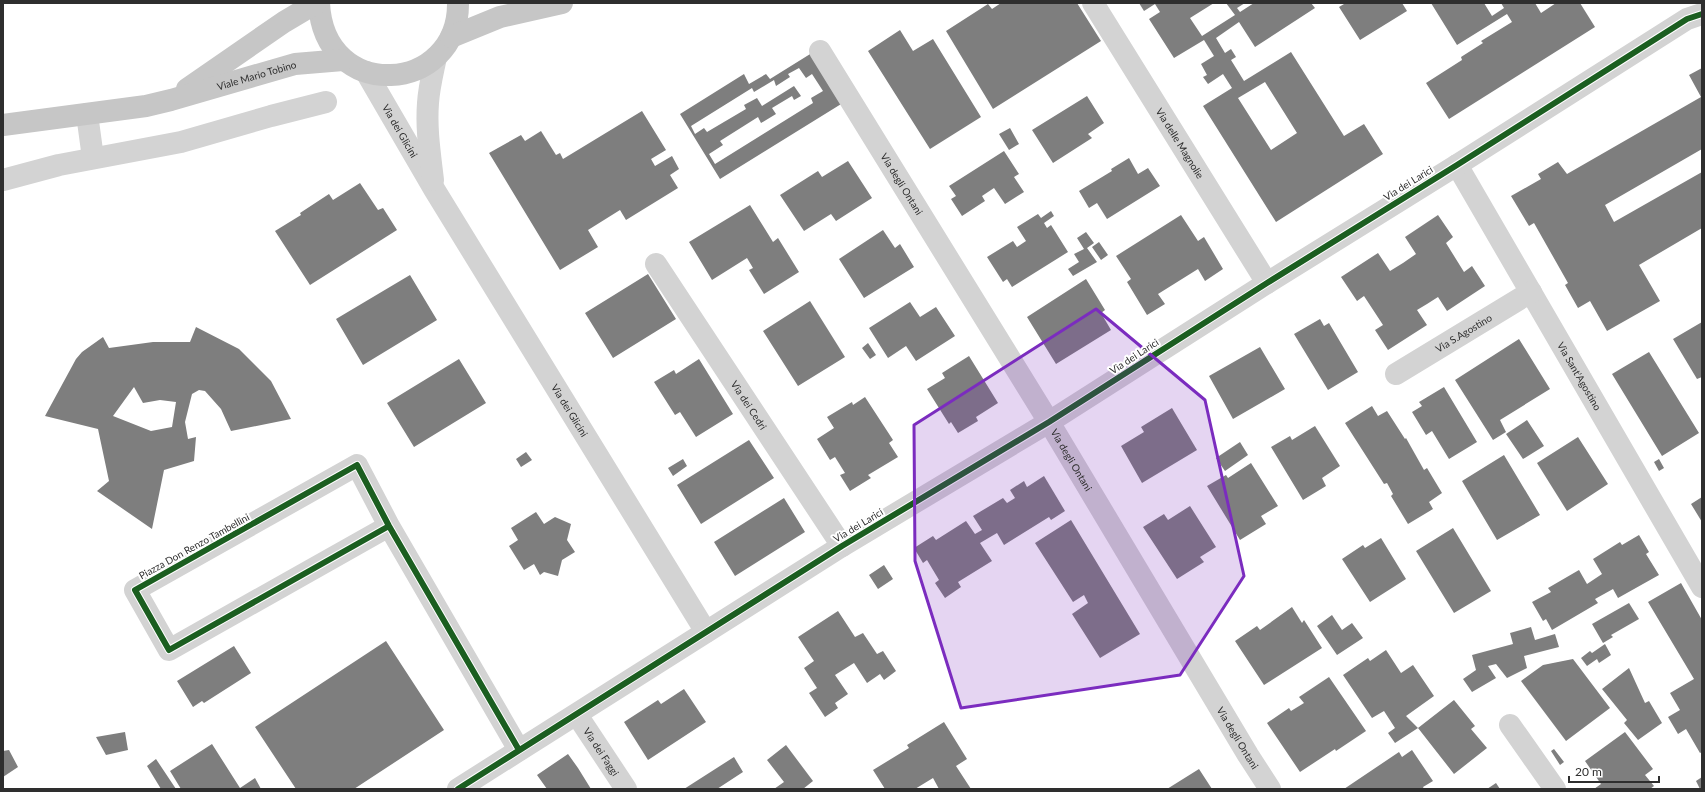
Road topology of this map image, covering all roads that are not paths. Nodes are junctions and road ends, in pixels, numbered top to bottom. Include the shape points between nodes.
1 (316, 3) edge
2 (319, 3) edge
3 (458, 3) edge
4 (562, 3) edge
5 (1093, 3) edge
6 (1702, 14) edge
7 (451, 37) junction
8 (820, 51) dead end
9 (436, 57) junction
10 (343, 60) junction
11 (366, 72) junction
12 (171, 100) junction
13 (326, 102) dead end
14 (87, 114) junction
15 (3, 125) edge
16 (92, 158) junction
17 (1457, 165) junction
18 (3, 180) edge
19 (434, 189) junction
20 (656, 264) dead end
21 (1267, 283) junction
22 (1531, 292) junction
23 (1396, 374) dead end
24 (1050, 422) junction
25 (389, 526) junction
26 (842, 546) junction
27 (1702, 587) edge
28 (706, 632) junction
29 (577, 715) junction
30 (1510, 725) dead end
31 (519, 750) junction
32 (458, 789) edge
33 (626, 789) edge
34 (1270, 789) edge
35 (1555, 789) edge

1 - 12 main road, Viale Mario Tobino via 284,22
2 - 10 main road via 320,19 326,36
3 - 7 main road
4 - 7 main road via 500,17
5 - 21 street, Via delle Magnolie
6 - 17 street, Via dei Larici via 1687,19
7 - 9 main road
8 - 24 street, Via degli Ontani
9 - 11 main road via 420,68 403,74 384,76
9 - 19 street, Via dei Glicini via 429,88 427,114
10 - 11 main road
10 - 12 main road, Viale Mario Tobino via 295,64
11 - 19 street, Via dei Glicini
12 - 14 main road, Viale Mario Tobino
13 - 16 street via 181,142
14 - 15 main road, Viale Mario Tobino
14 - 16 street
16 - 18 street
17 - 21 street, Via dei Larici
17 - 22 street, Via Sant'Agostino
19 - 28 street, Via dei Glicini
20 - 26 street, Via dei Cedri
21 - 24 street, Via dei Larici
22 - 23 street, Via S.Agostino
22 - 27 street, Via Sant'Agostino
24 - 26 street, Via dei Larici
24 - 34 street, Via degli Ontani
25 - 25 street, Piazza Don Renzo Tambellini via 357,465 135,590 169,650
25 - 31 street, Piazza Don Renzo Tambellini
26 - 28 street, Via dei Larici
28 - 29 street, Via dei Larici
29 - 31 street, Via dei Larici
29 - 33 street, Via dei Faggi
30 - 35 street
31 - 32 street, Via dei Larici

